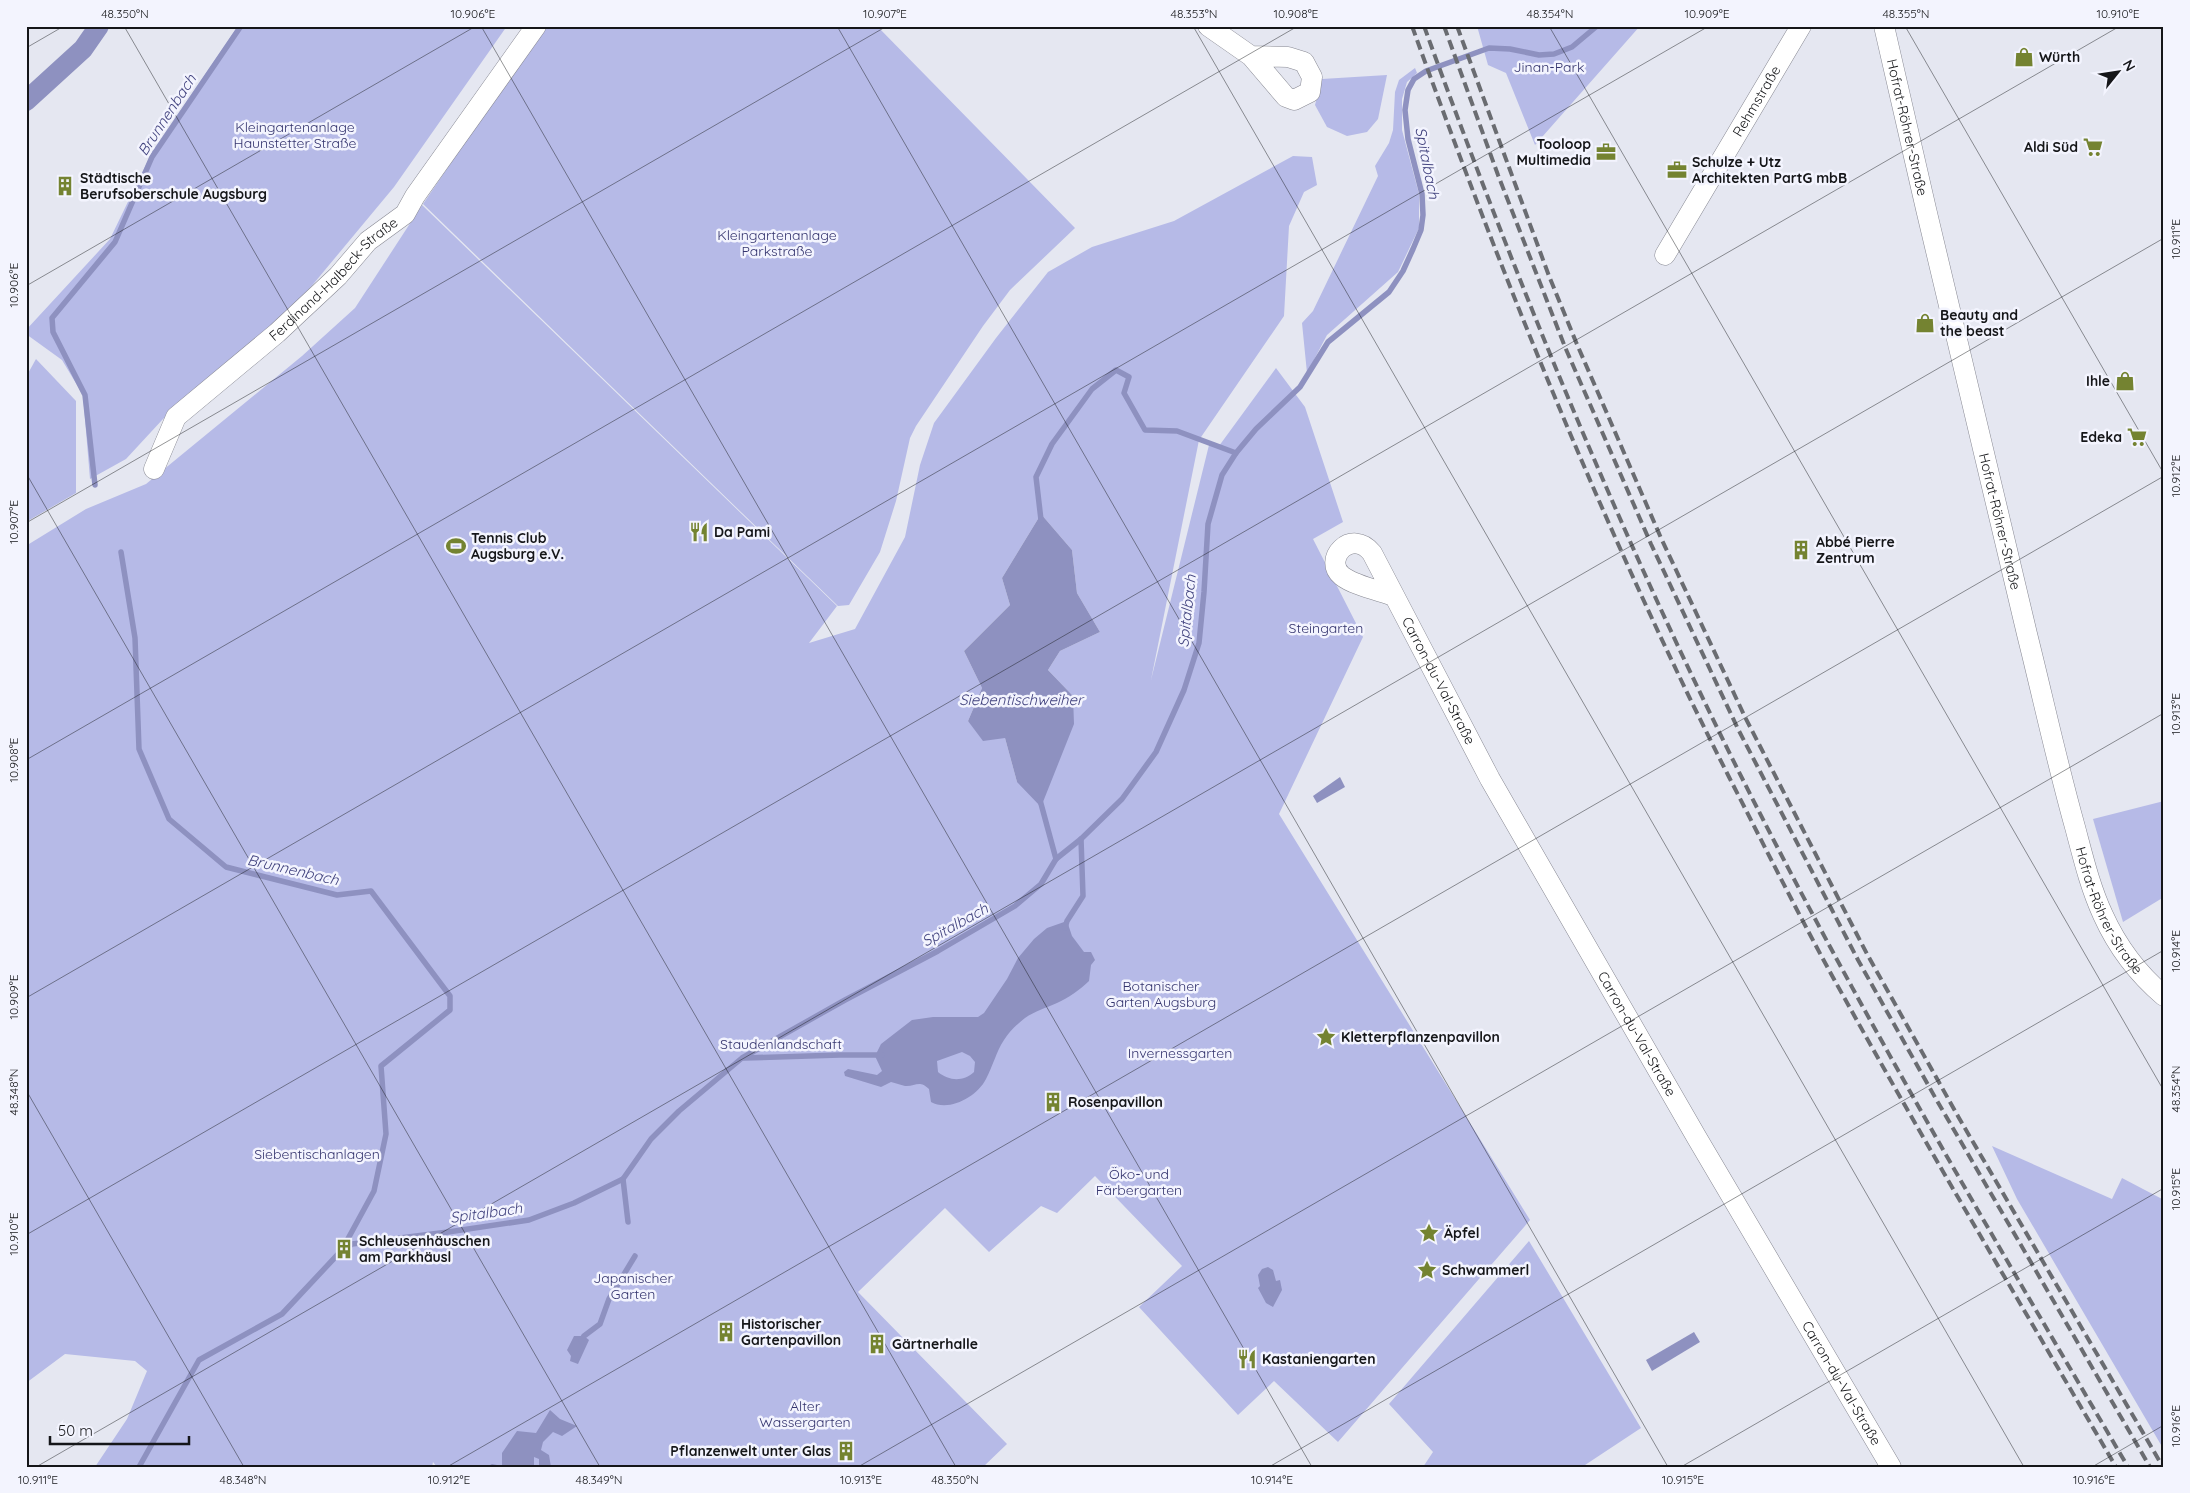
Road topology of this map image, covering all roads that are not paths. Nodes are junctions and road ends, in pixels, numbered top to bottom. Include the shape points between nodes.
1 (536, 26) edge
2 (1208, 26) edge
3 (1801, 26) edge
4 (1884, 26) edge
5 (1251, 56) dead end
6 (1665, 255) dead end
7 (154, 469) dead end
8 (1394, 596) dead end
9 (2164, 996) edge
10 (1891, 1467) edge

1 - 7 street, Ferdinand-Halbeck-Straße via 405,214 368,241 338,276 277,333 176,417
2 - 5 street
3 - 6 street, Rehmstraße
4 - 9 street, Hofrat-Röhrer-Straße via 2006,549 2084,860 2103,915 2118,943 2131,963
8 - 10 street, Carron-du-Val-Straße via 1490,779

